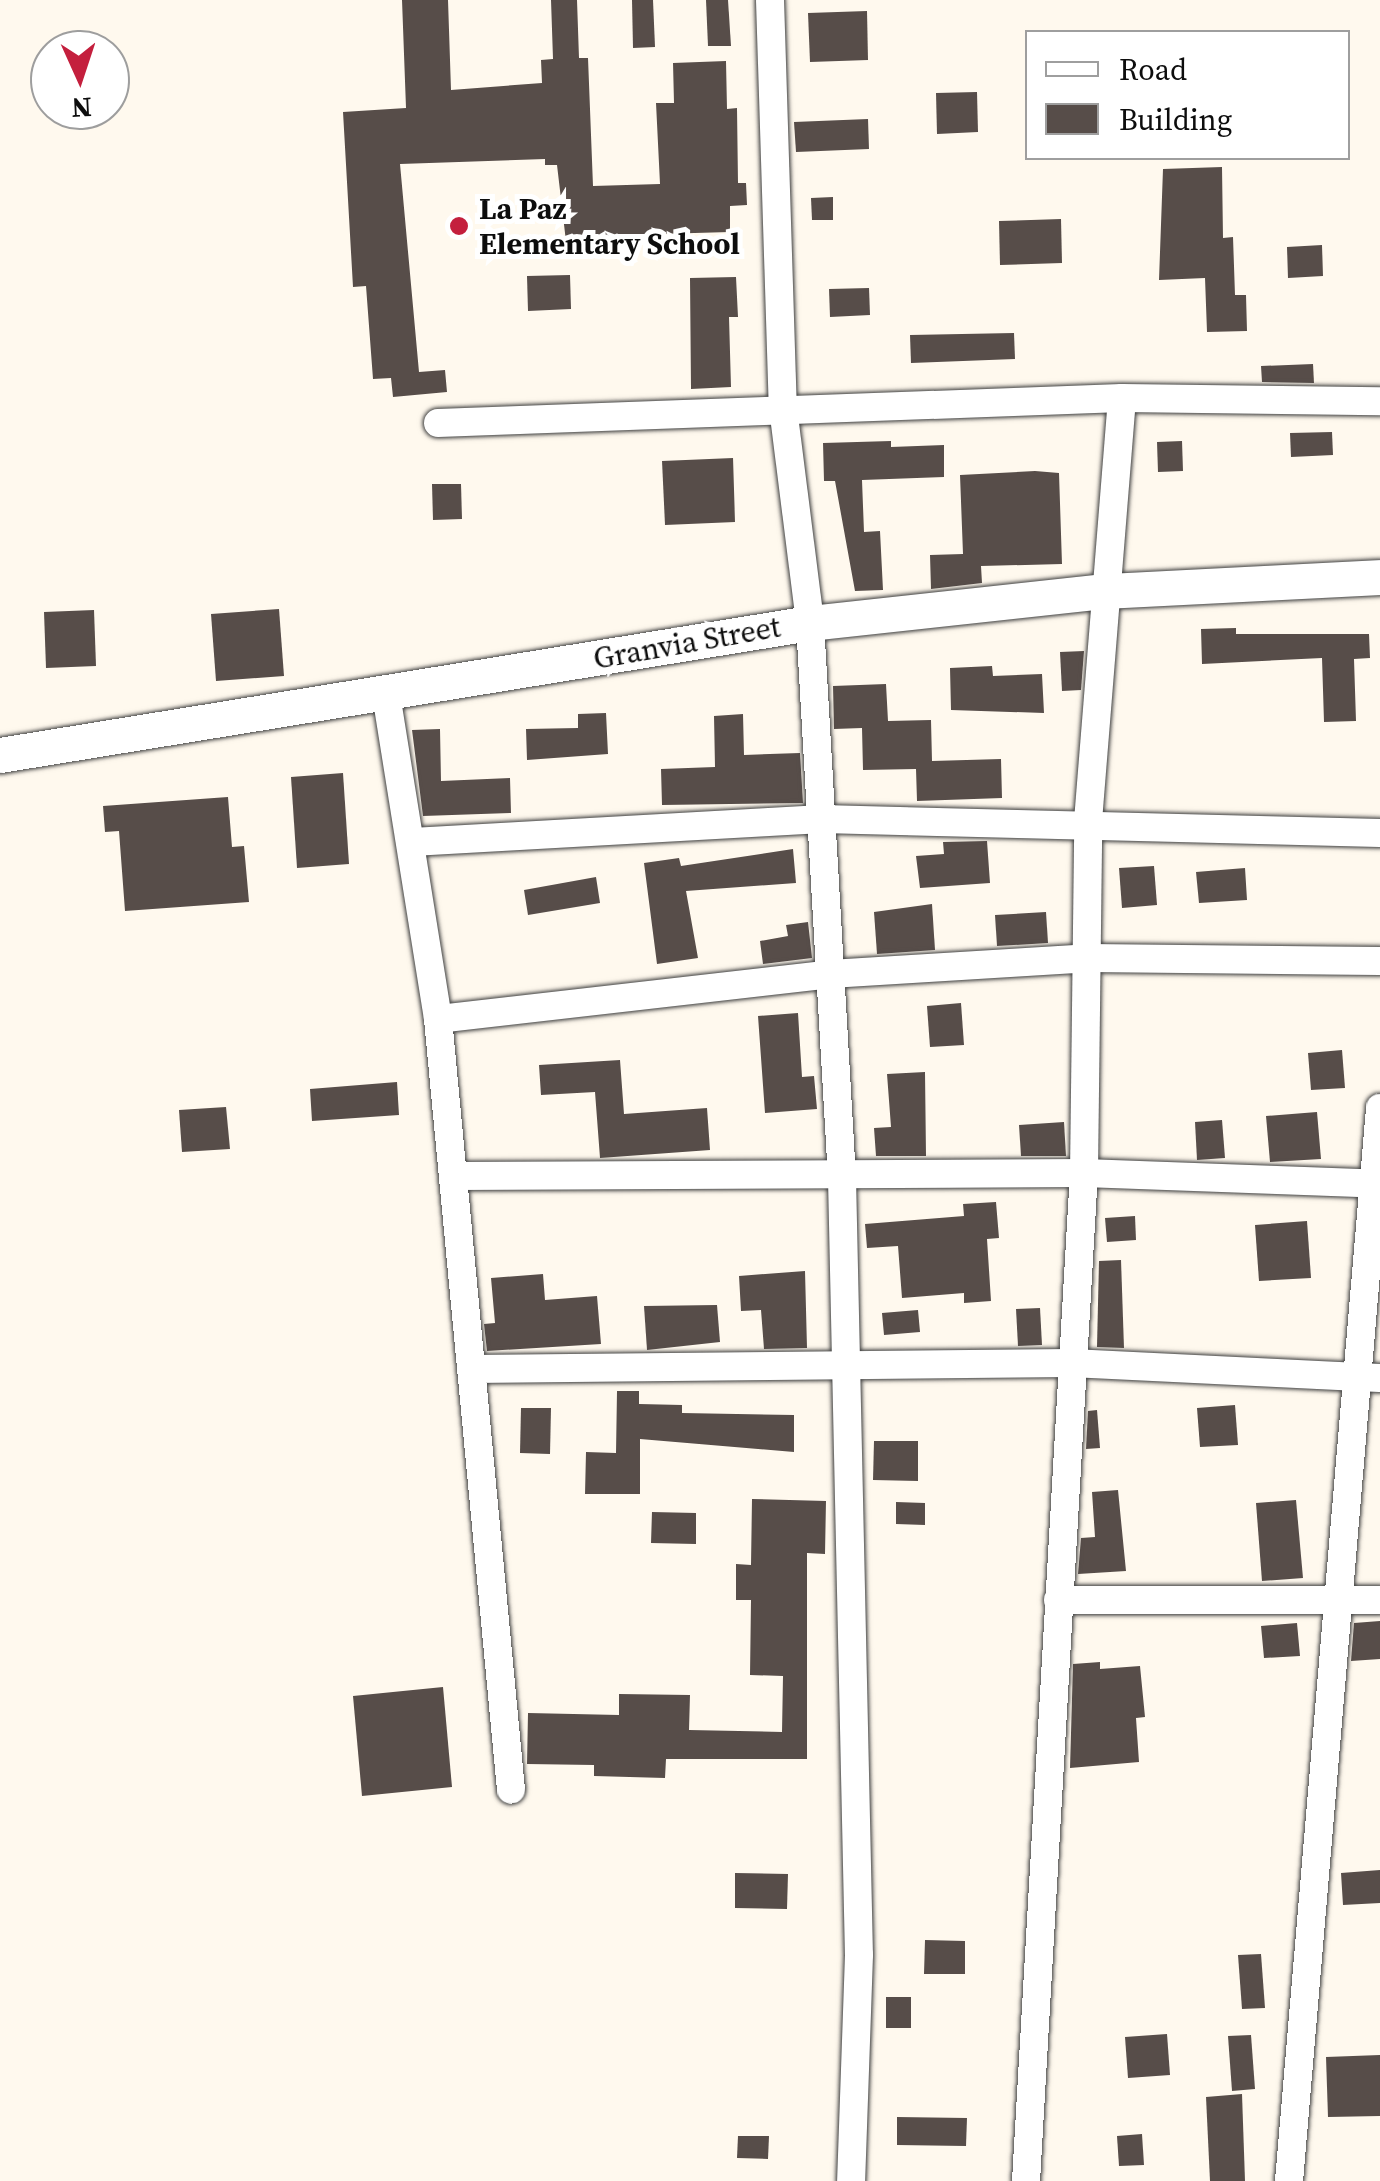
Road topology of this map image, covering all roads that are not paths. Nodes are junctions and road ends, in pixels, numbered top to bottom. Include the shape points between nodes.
1 (770, 0) edge
2 (1122, 398) junction
3 (1380, 400) edge
4 (783, 408) junction
5 (438, 422) dead end
6 (1380, 577) edge
7 (1106, 591) junction
8 (810, 623) junction
9 (386, 694) junction
10 (0, 754) edge
11 (822, 819) junction
12 (1088, 821) junction
13 (1380, 833) edge
14 (412, 842) junction
15 (1088, 958) junction
16 (1380, 961) edge
17 (830, 974) junction
18 (438, 1019) junction
19 (1380, 1108) edge
20 (1084, 1173) junction
21 (454, 1176) junction
22 (842, 1178) junction
23 (1376, 1184) edge
24 (1071, 1364) junction
25 (844, 1365) junction
26 (472, 1370) junction
27 (1370, 1378) edge
28 (1338, 1597) junction
29 (1058, 1600) junction
30 (1380, 1600) edge
31 (512, 1790) dead end
32 (852, 2181) edge
33 (1026, 2181) edge
34 (1289, 2181) edge

1 - 4 street
2 - 3 street
2 - 4 street
2 - 7 street
4 - 5 street
4 - 8 street
6 - 7 street, Granvia Street
7 - 8 street, Granvia Street
7 - 12 street
8 - 9 street, Granvia Street
8 - 11 street
9 - 10 street, Granvia Street
9 - 14 street
11 - 12 street
11 - 14 street
11 - 17 street
12 - 13 street
12 - 15 street
14 - 18 street
15 - 16 street
15 - 17 street
15 - 20 street
17 - 18 street
17 - 22 street
18 - 21 street
19 - 23 street
20 - 22 street
20 - 23 street
20 - 24 street
21 - 22 street
21 - 26 street
22 - 25 street
23 - 27 street
24 - 25 street
24 - 27 street
24 - 29 street
25 - 26 street
25 - 32 street via 858,1955
26 - 31 street
27 - 28 street
28 - 29 street
28 - 30 street
28 - 34 street
29 - 33 street

